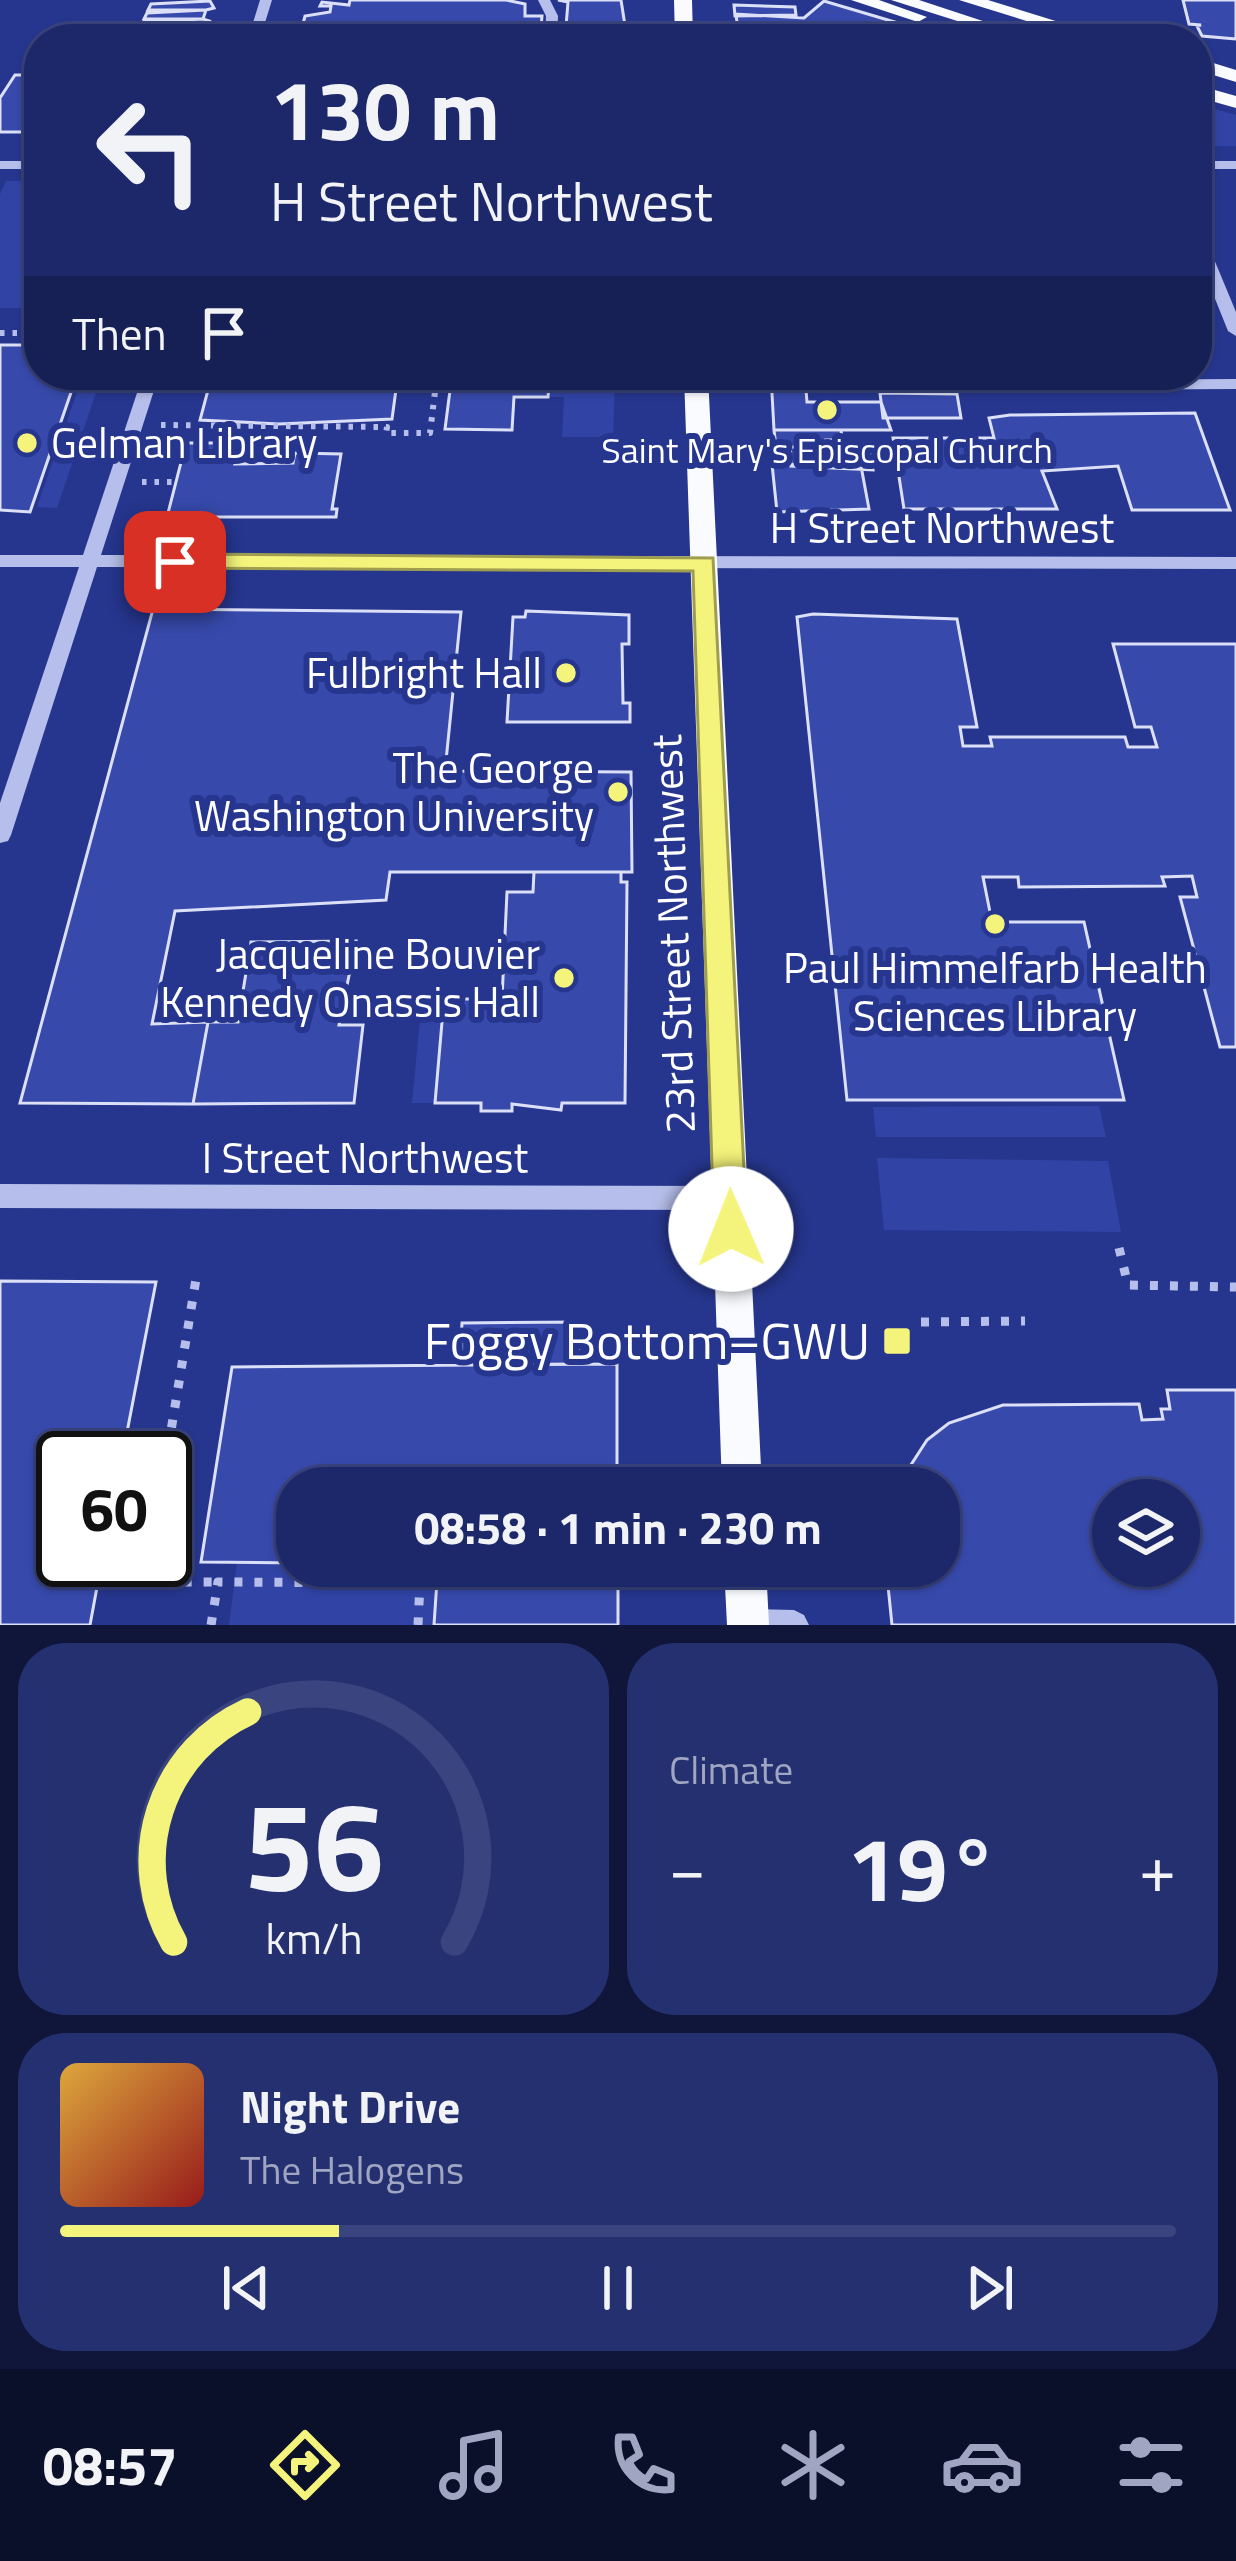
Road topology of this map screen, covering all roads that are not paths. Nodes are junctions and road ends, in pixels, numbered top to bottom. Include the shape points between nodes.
1 (860, 0) edge
2 (900, 0) edge
3 (968, 0) edge
4 (1003, 0) edge
5 (941, 24) edge
6 (981, 24) edge
7 (1052, 24) edge
8 (1077, 24) edge
9 (1212, 272) edge
10 (1236, 331) edge
11 (146, 390) edge
12 (697, 390) edge
13 (0, 561) edge
14 (89, 562) junction
15 (704, 563) junction
16 (1236, 563) edge
17 (0, 836) edge
18 (0, 1196) edge
19 (729, 1198) junction
20 (741, 1467) edge
21 (747, 1587) edge
22 (748, 1625) edge
23 (794, 1625) edge

1 - 5 main road
2 - 6 main road
3 - 7 main road
4 - 8 main road
9 - 10 street
11 - 14 street
12 - 15 main road, 23rd Street Northwest
13 - 14 street, H Street Northwest
14 - 15 street, H Street Northwest
14 - 17 street
15 - 16 street, H Street Northwest
15 - 19 main road, 23rd Street Northwest
18 - 19 street, I Street Northwest
19 - 20 main road, 23rd Street Northwest
21 - 22 main road
22 - 23 street

